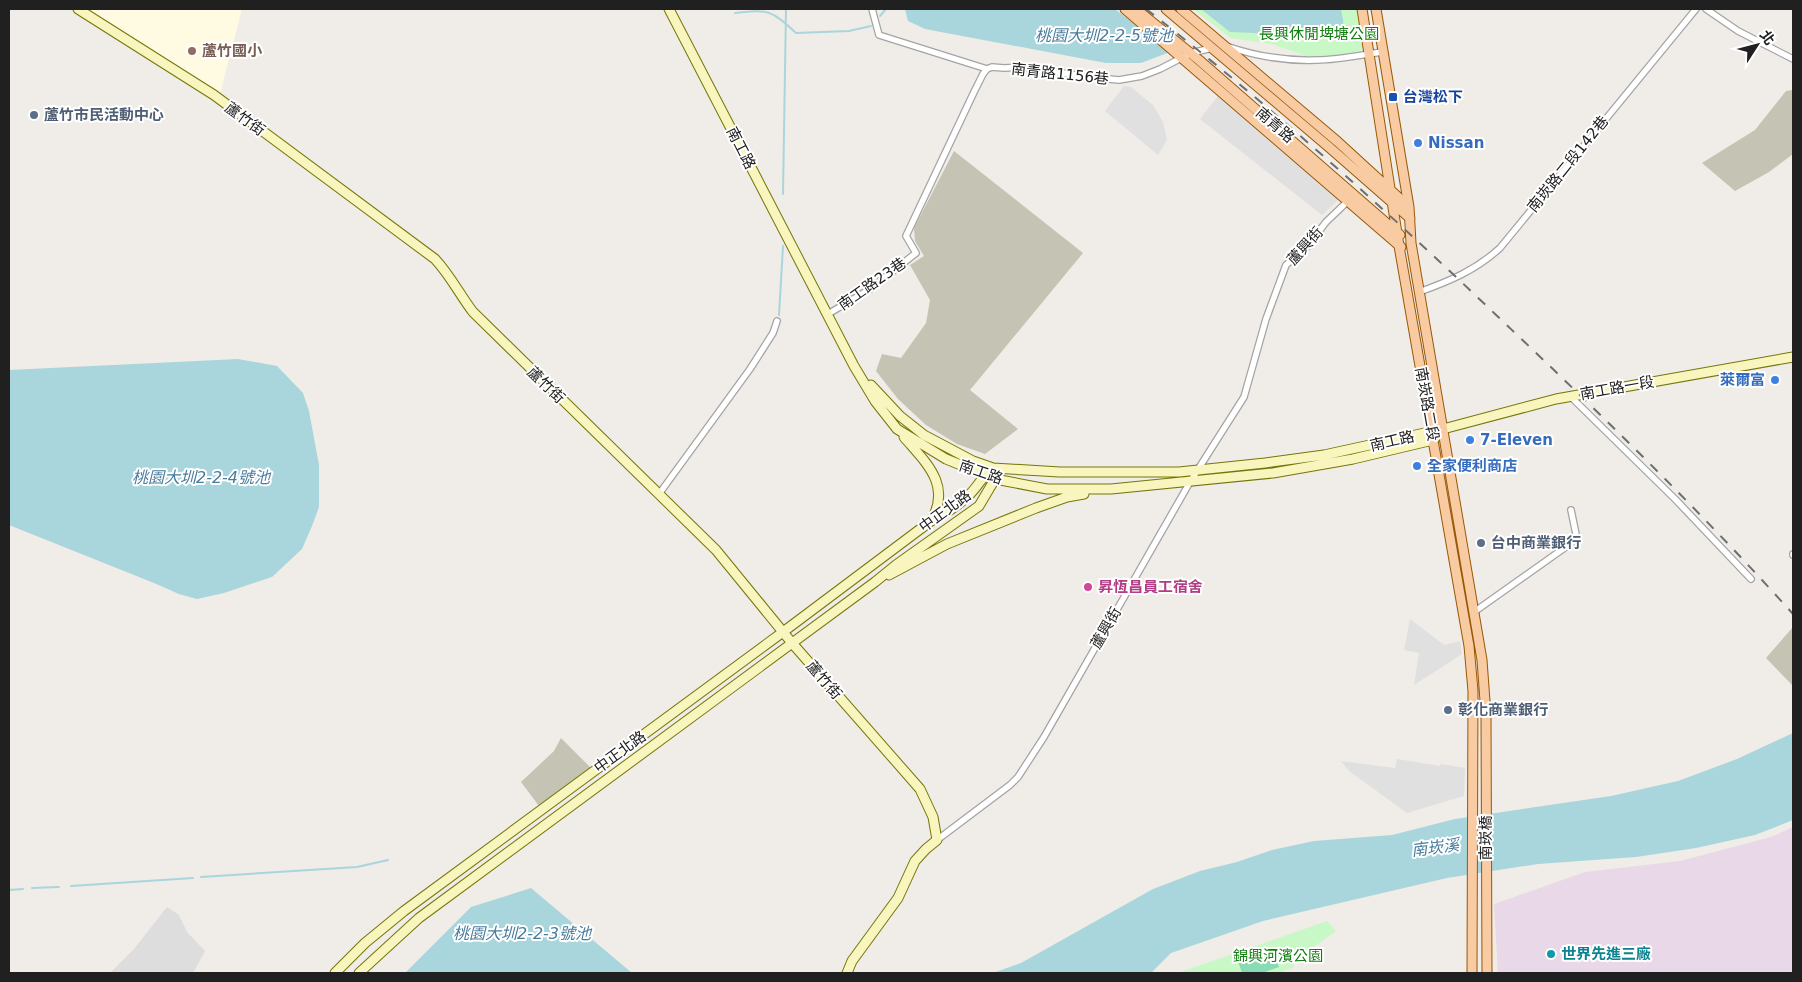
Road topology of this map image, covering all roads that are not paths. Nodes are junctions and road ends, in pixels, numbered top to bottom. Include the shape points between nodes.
1 (78, 9) edge
2 (669, 9) edge
3 (872, 9) edge
4 (1125, 9) edge
5 (1136, 9) edge
6 (1166, 9) edge
7 (1181, 9) edge
8 (1362, 9) edge
9 (1376, 9) edge
10 (1696, 9) edge
11 (1706, 9) edge
12 (1226, 46) junction
13 (1212, 48) junction
14 (1382, 52) junction
15 (1370, 53) junction
16 (1187, 55) junction
17 (1793, 60) edge
18 (987, 69) junction
19 (1392, 192) junction
20 (1349, 200) junction
21 (1394, 205) junction
22 (1409, 207) junction
23 (1410, 218) junction
24 (1399, 234) junction
25 (1411, 243) junction
26 (1399, 246) junction
27 (1413, 256) junction
28 (1419, 292) junction
29 (828, 314) junction
30 (777, 321) dead end
31 (1793, 357) edge
32 (854, 366) junction
33 (1570, 396) junction
34 (897, 429) junction
35 (1442, 429) junction
36 (1433, 436) junction
37 (994, 468) junction
38 (1198, 469) junction
39 (985, 474) junction
40 (996, 479) junction
41 (1190, 482) junction
42 (1111, 489) junction
43 (659, 494) junction
44 (1571, 510) dead end
45 (931, 522) junction
46 (1751, 579) dead end
47 (875, 582) junction
48 (1474, 612) junction
49 (783, 632) junction
50 (792, 643) junction
51 (1486, 798) joint
52 (1474, 801) joint
53 (937, 840) junction
54 (335, 973) edge
55 (359, 973) edge
56 (847, 973) edge
57 (1472, 973) edge
58 (1487, 973) edge

1 - 43 street, 蘆竹街 via 214,95 435,259 473,312
2 - 29 street, 南工路
3 - 18 street via 879,35
4 - 16 main road
5 - 16 main road, 南青路
6 - 13 main road, 南青路
7 - 12 main road
8 - 15 main road, 南崁路二段
9 - 14 main road, 南崁路二段
10 - 28 street, 南崁路二段142巷 via 1500,248 1451,281
11 - 17 street via 1738,31
12 - 13 street, 南青路1156巷
12 - 15 street via 1298,60
12 - 19 main road
13 - 16 street, 南青路1156巷
13 - 21 main road, 南青路
14 - 15 street
14 - 22 main road, 南崁路二段
15 - 19 main road, 南崁路二段
16 - 18 street, 南青路1156巷 via 1142,76 1119,80 1021,67 992,66
16 - 20 main road
16 - 24 main road, 南青路 via 1318,162
18 - 29 street, 南工路23巷 via 906,236 916,253 870,289
19 - 21 main road, 南崁路二段
19 - 22 main road
20 - 26 main road
20 - 38 street, 蘆興街 via 1307,247 1286,265 1266,319 1244,397
21 - 23 main road, 南青路
21 - 24 main road, 南崁路二段
22 - 23 main road, 南崁路二段
23 - 25 main road, 南崁路二段
24 - 25 main road, 南青路
24 - 26 main road, 南崁路二段
25 - 27 main road, 南崁路二段
26 - 27 main road
26 - 36 main road, 南崁路二段
27 - 28 main road, 南崁路二段
28 - 35 main road, 南崁路二段
29 - 32 street, 南工路
30 - 43 street via 750,369
31 - 33 street, 南工路一段
32 - 34 street, 南工路
32 - 37 street, 南工路 via 900,416 924,435 973,461
33 - 35 street, 南工路一段
33 - 46 street
34 - 39 street, 南工路 via 946,459
34 - 45 street via 930,467 936,480 938,500
35 - 36 street, 南工路
35 - 48 main road, 南崁路二段
36 - 38 street, 南工路 via 1324,455
36 - 41 street, 南工路 via 1353,459 1273,473
36 - 52 main road, 南崁路二段 via 1470,651
37 - 38 street, 南工路 via 1060,472
37 - 39 street, 中正北路
37 - 40 street
38 - 41 street, 蘆興街
39 - 40 street, 南工路
39 - 45 street, 中正北路 via 968,496
40 - 42 street, 南工路 via 1047,488
40 - 47 street, 中正北路 via 979,506
41 - 42 street, 南工路
41 - 53 street, 蘆興街 via 1018,778
42 - 47 street via 1067,497 1009,518 948,544
43 - 49 street, 蘆竹街 via 716,550
44 - 48 street via 1577,540
45 - 49 street, 中正北路
47 - 50 street, 中正北路
48 - 51 main road, 南崁路二段 via 1486,715
49 - 50 street, 蘆竹街
49 - 54 street, 中正北路 via 404,911
50 - 53 street, 蘆竹街 via 920,789 933,817
50 - 55 street, 中正北路 via 419,918
51 - 58 main road, 南崁橋
52 - 57 main road, 南崁橋
53 - 56 street, 蘆興街 via 915,861 898,898 852,961

